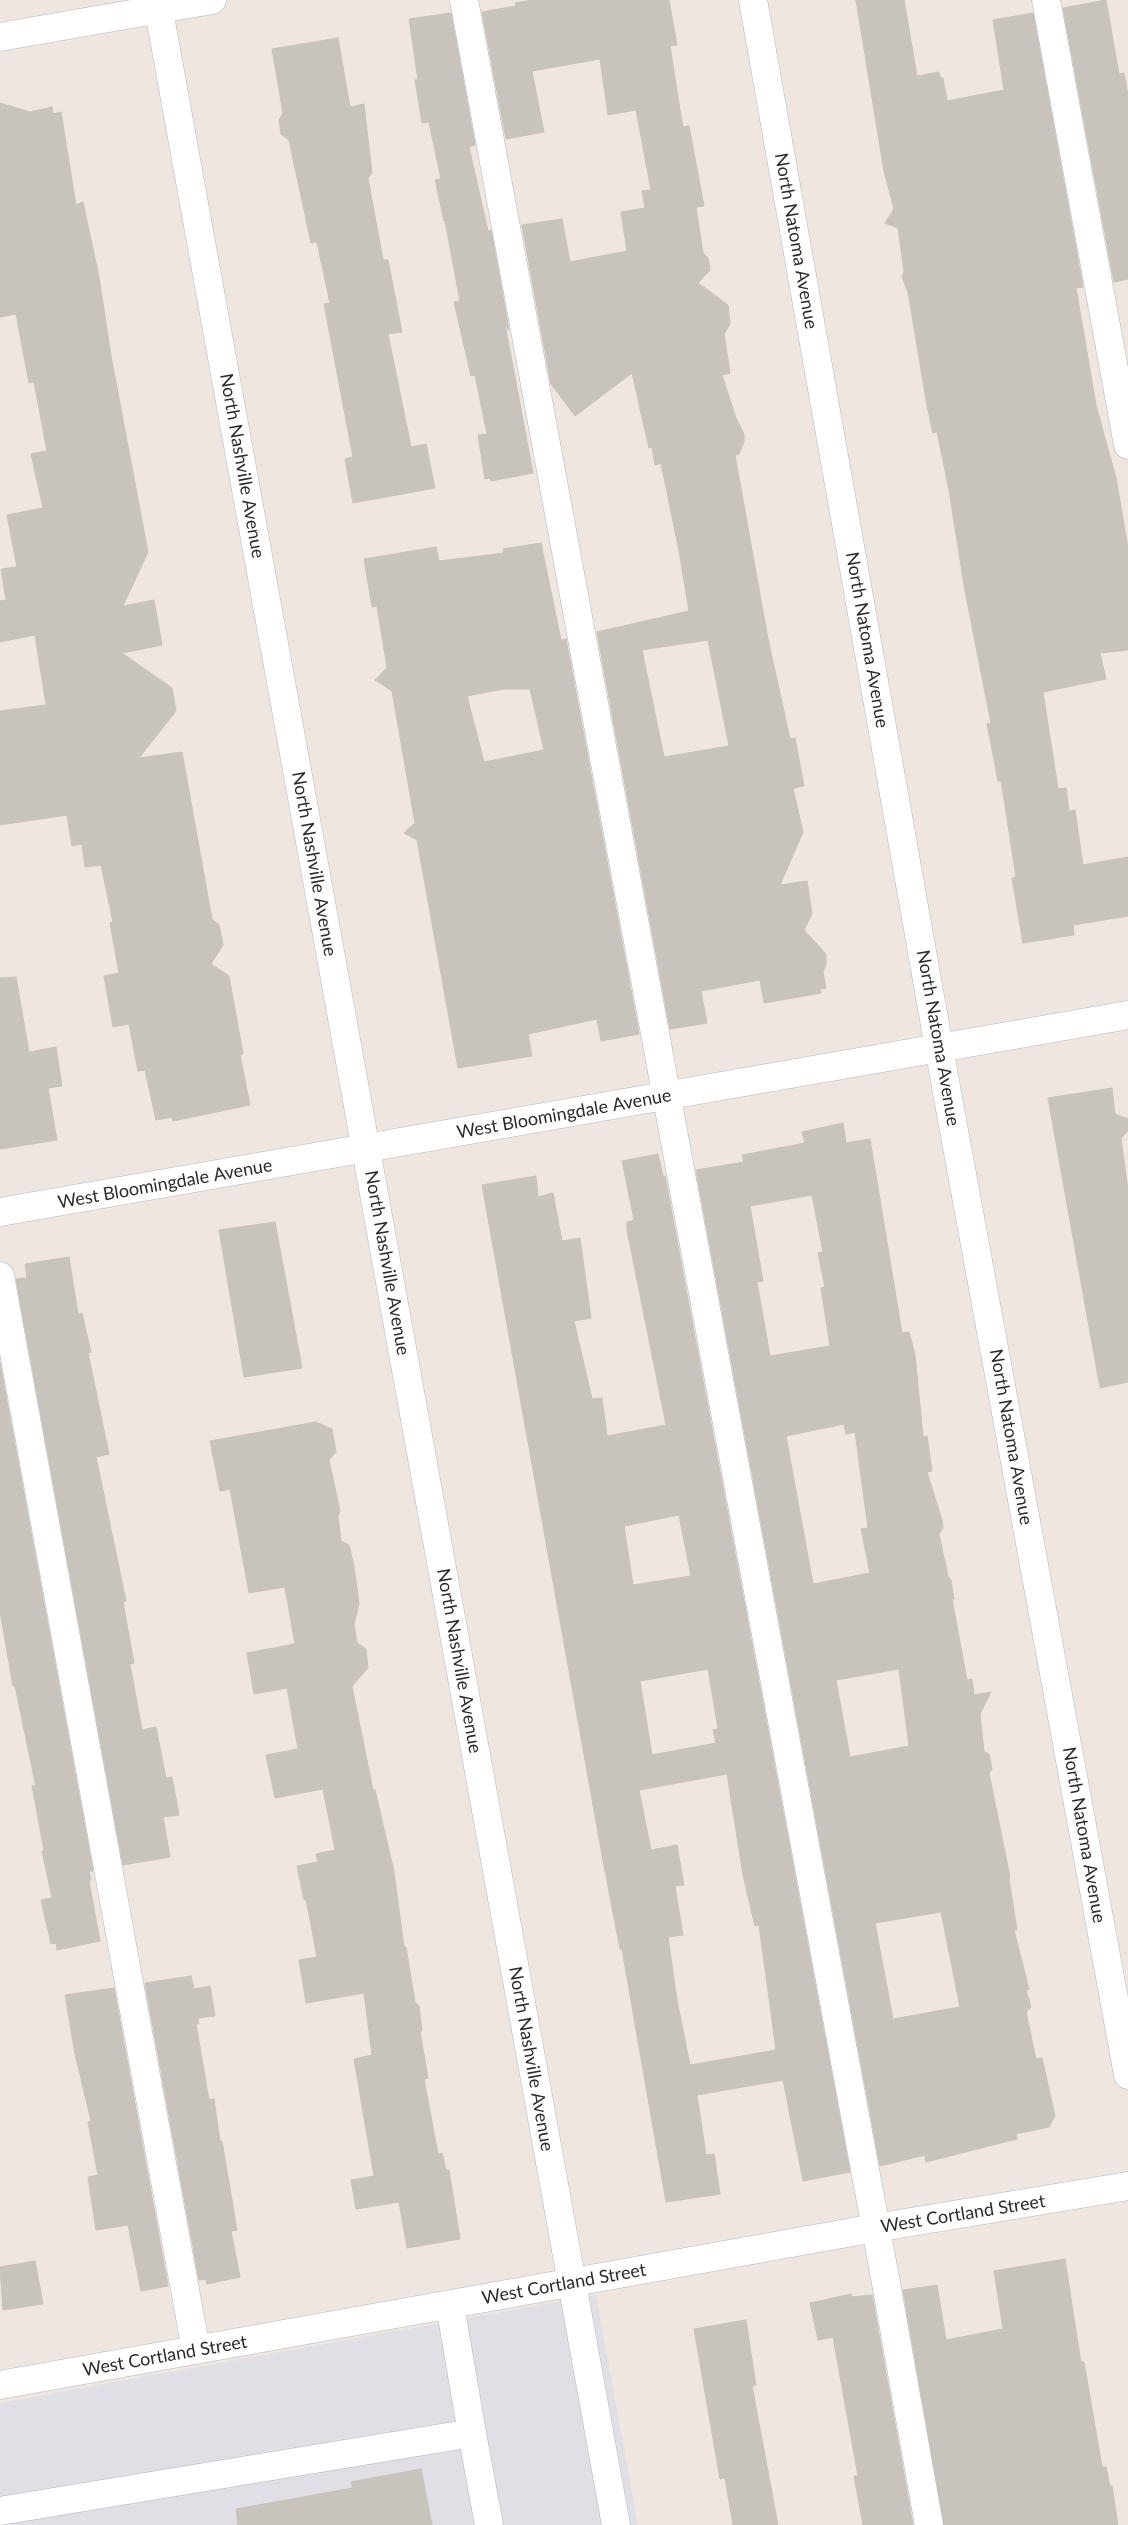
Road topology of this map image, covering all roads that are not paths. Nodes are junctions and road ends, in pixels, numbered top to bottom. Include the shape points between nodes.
1 (212, 0) edge
2 (464, 0) edge
3 (753, 0) edge
4 (1046, 0) edge
5 (158, 5) edge
6 (0, 37) edge
7 (1128, 445) edge
8 (1128, 1015) edge
9 (939, 1048) junction
10 (666, 1096) junction
11 (366, 1149) junction
12 (0, 1212) edge
13 (0, 1276) edge
14 (1128, 2076) edge
15 (1128, 2186) edge
16 (875, 2228) junction
17 (572, 2283) junction
18 (450, 2305) junction
19 (196, 2350) junction
20 (0, 2385) edge
21 (472, 2432) junction
22 (0, 2510) edge
23 (489, 2525) edge
24 (616, 2525) edge
25 (929, 2525) edge

1 - 5 street
2 - 10 street
3 - 9 street, North Natoma Avenue
4 - 7 street
5 - 6 street
5 - 11 street, North Nashville Avenue
8 - 9 street, West Bloomingdale Avenue
9 - 10 street, West Bloomingdale Avenue
9 - 14 street, North Natoma Avenue
10 - 11 street, West Bloomingdale Avenue
10 - 16 street
11 - 12 street, West Bloomingdale Avenue
11 - 17 street, North Nashville Avenue
13 - 19 street
15 - 16 street, West Cortland Street
16 - 17 street, West Cortland Street
16 - 25 street
17 - 18 street, West Cortland Street
17 - 24 street, North Nashville Avenue
18 - 19 street, West Cortland Street
18 - 21 street
19 - 20 street, West Cortland Street
21 - 22 street
21 - 23 street

